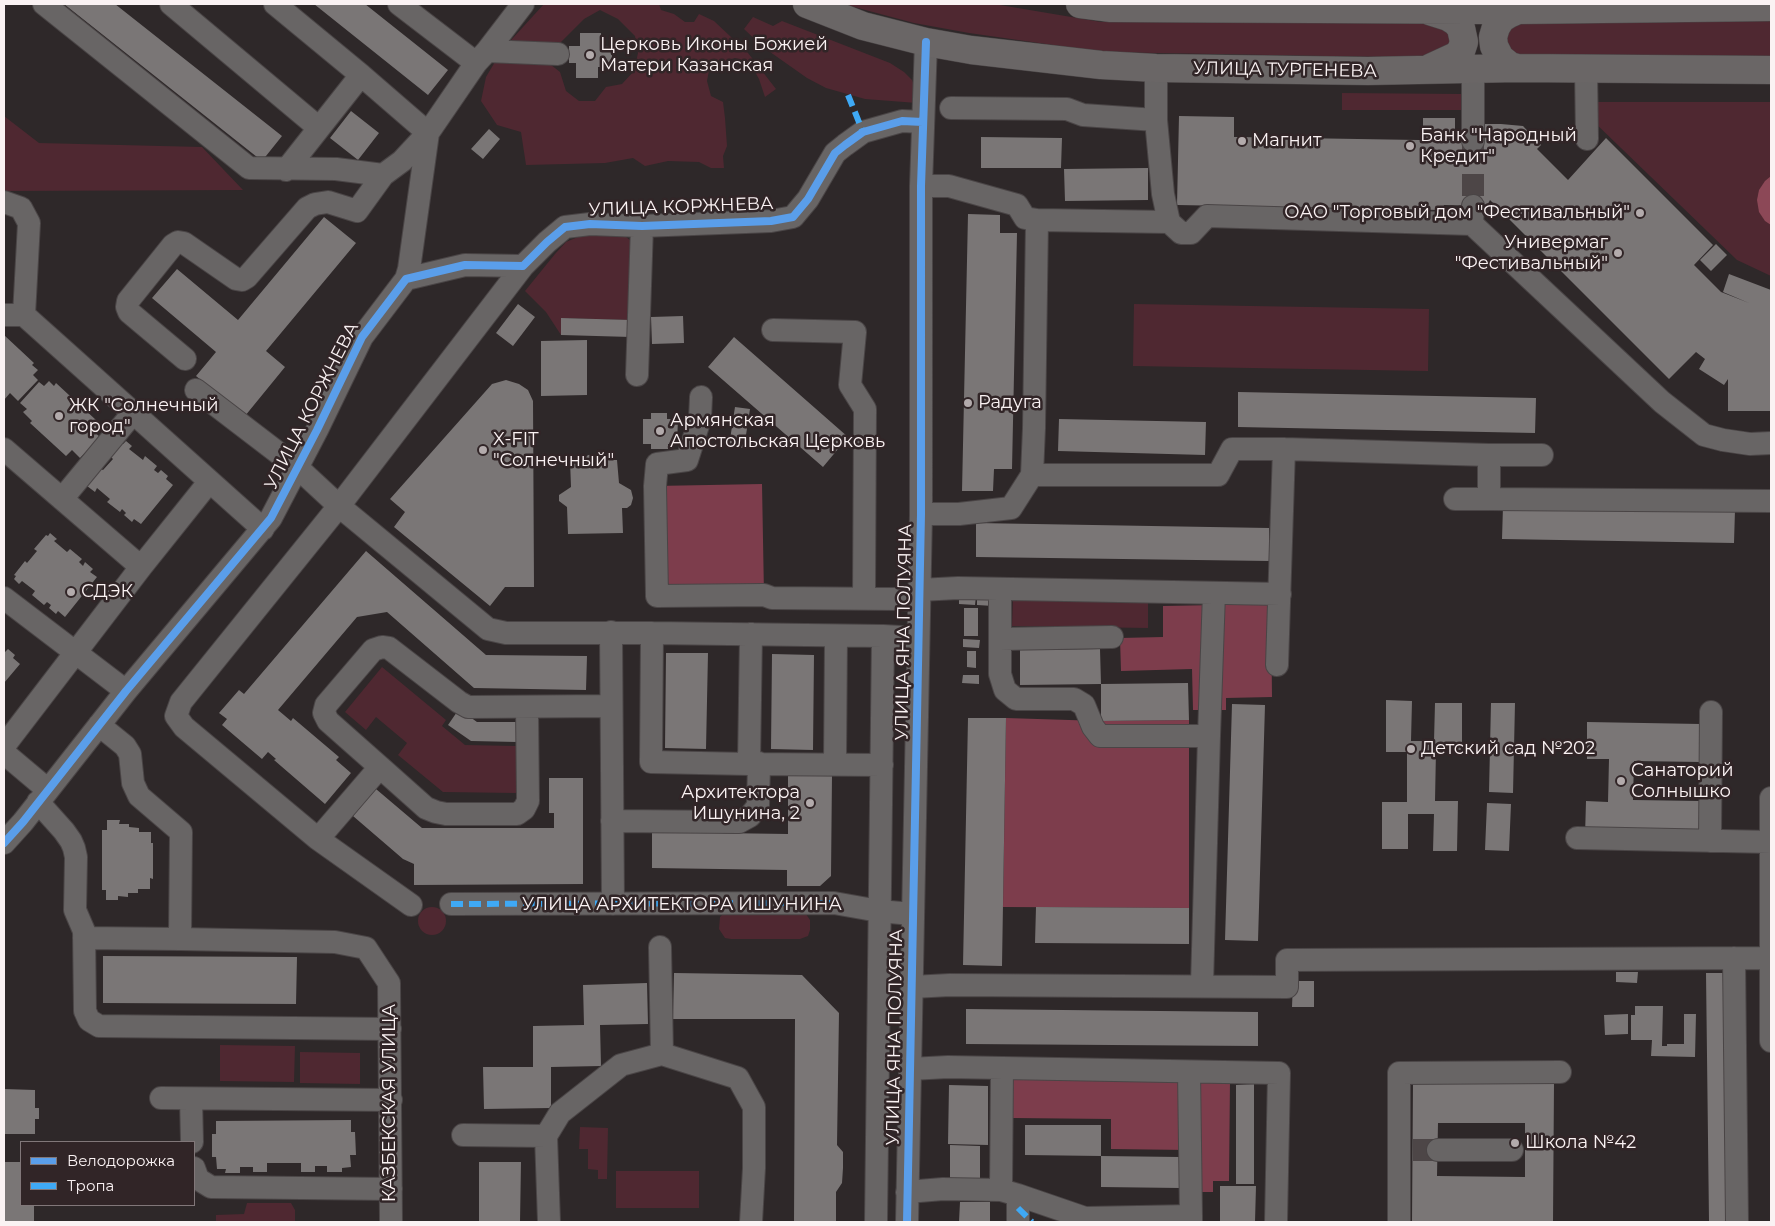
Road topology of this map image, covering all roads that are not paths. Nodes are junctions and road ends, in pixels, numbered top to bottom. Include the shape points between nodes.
1 (44, 4) edge
2 (171, 4) edge
3 (275, 4) edge
4 (399, 4) edge
5 (523, 4) edge
6 (807, 4) edge
7 (1080, 4) edge
8 (1166, 6) edge
9 (1234, 6) edge
10 (1298, 6) edge
11 (1664, 6) edge
12 (1756, 6) edge
13 (1423, 10) junction
14 (1518, 10) junction
15 (926, 42) junction
16 (558, 54) dead end
17 (481, 57) junction
18 (1156, 68) junction
19 (1516, 68) junction
20 (1586, 69) junction
21 (1473, 70) junction
22 (1771, 70) edge
23 (1424, 71) junction
24 (362, 75) junction
25 (951, 108) dead end
26 (1156, 120) junction
27 (923, 122) junction
28 (319, 128) junction
29 (428, 133) junction
30 (1587, 139) dead end
31 (1473, 141) tunnel mouth
32 (286, 170) junction
33 (383, 175) junction
34 (921, 186) junction
35 (4, 202) edge
36 (1037, 220) junction
37 (1169, 222) junction
38 (642, 226) junction
39 (523, 266) junction
40 (406, 279) junction
41 (14, 315) edge
42 (773, 330) dead end
43 (186, 360) dead end
44 (637, 375) dead end
45 (196, 390) dead end
46 (701, 397) dead end
47 (133, 413) junction
48 (1771, 443) edge
49 (4, 449) edge
50 (1284, 449) junction
51 (1489, 455) junction
52 (1542, 455) dead end
53 (298, 468) junction
54 (1032, 475) junction
55 (210, 482) junction
56 (1455, 499) dead end
57 (1489, 499) junction
58 (62, 500) junction
59 (1771, 501) edge
60 (339, 506) junction
61 (922, 514) junction
62 (263, 529) junction
63 (141, 568) junction
64 (1000, 589) junction
65 (1214, 593) junction
66 (1280, 594) junction
67 (919, 596) junction
68 (4, 598) edge
69 (864, 598) junction
70 (611, 632) junction
71 (652, 632) junction
72 (751, 634) junction
73 (836, 636) junction
74 (883, 636) junction
75 (918, 638) junction
76 (1112, 638) dead end
77 (1000, 639) junction
78 (76, 653) junction
79 (1277, 665) dead end
80 (126, 691) junction
81 (611, 706) junction
82 (528, 708) junction
83 (1711, 712) dead end
84 (99, 725) junction
85 (1209, 736) junction
86 (5, 745) edge
87 (754, 763) junction
88 (836, 763) junction
89 (882, 765) junction
90 (380, 767) junction
91 (43, 796) junction
92 (1771, 798) edge
93 (612, 821) junction
94 (1576, 838) dead end
95 (318, 839) junction
96 (1710, 841) junction
97 (1771, 842) edge
98 (4, 843) edge
99 (1771, 880) edge
100 (451, 904) dead end
101 (613, 904) junction
102 (411, 905) dead end
103 (879, 911) junction
104 (912, 914) junction
105 (84, 938) junction
106 (180, 939) junction
107 (660, 947) dead end
108 (1734, 958) junction
109 (1771, 958) edge
110 (1202, 985) junction
111 (912, 987) junction
112 (390, 1028) junction
113 (1771, 1041) edge
114 (662, 1054) junction
115 (1002, 1068) junction
116 (910, 1069) junction
117 (1189, 1072) junction
118 (1560, 1072) dead end
119 (161, 1098) dead end
120 (191, 1099) junction
121 (391, 1100) junction
122 (463, 1135) dead end
123 (546, 1136) junction
124 (192, 1141) edge
125 (1438, 1150) tunnel mouth
126 (1512, 1150) dead end
127 (195, 1171) edge
128 (391, 1189) junction
129 (908, 1192) junction
130 (1009, 1193) junction
131 (1190, 1219) edge
132 (391, 1222) edge
133 (549, 1222) edge
134 (751, 1222) edge
135 (876, 1222) edge
136 (907, 1222) edge
137 (1018, 1222) edge
138 (1276, 1222) edge
139 (1398, 1222) edge
140 (1737, 1222) edge

1 - 32 street via 249,168
2 - 28 street
3 - 24 street
4 - 17 street
5 - 17 street
6 - 15 main road, УЛИЦА ТУРГЕНЕВА via 863,26
7 - 8 main road via 1111,8
8 - 9 main road
9 - 10 main road
10 - 13 main road
11 - 12 main road
11 - 14 main road
13 - 14 main road
13 - 23 main road via 1448,17 1456,22 1464,35 1461,51 1456,56
14 - 19 main road via 1501,19 1493,36 1500,58
15 - 18 main road, УЛИЦА ТУРГЕНЕВА via 1081,63
15 - 27 street, УЛИЦА ЯНА ПОЛУЯНА
16 - 17 street
17 - 29 street
18 - 23 main road, УЛИЦА ТУРГЕНЕВА
18 - 26 street
19 - 20 main road, УЛИЦА ТУРГЕНЕВА
19 - 21 main road, УЛИЦА ТУРГЕНЕВА
20 - 22 main road, УЛИЦА ТУРГЕНЕВА
20 - 30 street
21 - 23 main road, УЛИЦА ТУРГЕНЕВА
21 - 31 street
24 - 28 street
24 - 29 street
25 - 26 street via 1067,109 1083,115
26 - 37 street via 1162,194
27 - 34 street, УЛИЦА ЯНА ПОЛУЯНА
27 - 38 street, УЛИЦА КОРЖНЕВА via 902,121 864,132 845,145 835,153 808,199 793,217 771,221
28 - 32 street
29 - 33 street via 402,161
29 - 40 street
32 - 33 street via 336,170
33 - 43 street via 357,211 328,202 307,208 242,280 184,242 173,245 128,301 127,307
34 - 36 street via 949,186 1017,204 1025,218
34 - 61 street, УЛИЦА ЯНА ПОЛУЯНА
35 - 41 street via 21,208 29,223
36 - 37 street
36 - 54 street
37 - 48 street via 1181,232 1191,233 1207,216 1473,215 1662,402 1704,435 1750,444
38 - 39 street, УЛИЦА КОРЖНЕВА via 590,224 565,227
38 - 44 street
39 - 40 street via 465,265
39 - 60 street, УЛИЦА КОРЖНЕВА
40 - 53 street, УЛИЦА КОРЖНЕВА via 362,337
41 - 47 street
42 - 69 street via 855,332 850,385 866,409
45 - 53 street
46 - 69 street via 700,419 687,460 657,464 657,596
47 - 55 street
47 - 58 street
49 - 58 street
50 - 51 street
50 - 54 street via 1232,449 1218,475
50 - 66 street
51 - 52 street
51 - 57 street
53 - 60 street
53 - 62 street, УЛИЦА КОРЖНЕВА
54 - 61 street via 1011,508
55 - 62 street
55 - 63 street
56 - 57 street
57 - 59 street
58 - 63 street
60 - 70 street via 488,629 506,633
60 - 95 street, УЛИЦА КОРЖНЕВА via 181,702 176,716 184,727
61 - 67 street, УЛИЦА ЯНА ПОЛУЯНА
62 - 80 street, УЛИЦА КОРЖНЕВА
63 - 78 street
64 - 65 street
64 - 67 street via 958,588
64 - 77 street
65 - 66 street
65 - 85 street
66 - 79 street
67 - 69 street
67 - 75 street, УЛИЦА ЯНА ПОЛУЯНА
68 - 78 street
70 - 71 street
70 - 81 street
71 - 72 street
71 - 87 street via 651,762
72 - 73 street
72 - 87 street
73 - 74 street
73 - 88 street
74 - 75 street
74 - 89 street
75 - 104 street, УЛИЦА ЯНА ПОЛУЯНА
76 - 77 street
77 - 85 street via 1000,674 1005,690 1016,699 1074,699 1084,705 1093,728 1100,736
78 - 80 street
78 - 86 street
80 - 84 street, УЛИЦА КОРЖНЕВА
81 - 82 street
81 - 93 street
82 - 90 street via 528,801 517,814 436,812 426,808
82 - 90 street via 468,707 390,648 373,650 326,705 324,713 328,721
83 - 96 street
84 - 91 street, УЛИЦА КОРЖНЕВА
84 - 106 street via 130,754 133,783 140,796 181,832
85 - 110 street
86 - 91 street
87 - 88 street
87 - 93 street via 758,806 739,822
88 - 89 street
89 - 103 street
90 - 95 street
91 - 98 street, УЛИЦА КОРЖНЕВА
91 - 105 street via 74,848 75,910
92 - 97 street
93 - 101 street
94 - 96 street
95 - 102 street
96 - 97 street
97 - 99 street
99 - 109 street
100 - 101 street, УЛИЦА АРХИТЕКТОРА ИШУНИНА
101 - 103 street, УЛИЦА АРХИТЕКТОРА ИШУНИНА via 834,903
103 - 104 street, УЛИЦА АРХИТЕКТОРА ИШУНИНА
103 - 135 street
104 - 111 street, УЛИЦА ЯНА ПОЛУЯНА
105 - 106 street
105 - 112 street via 85,1011 89,1020 99,1026
106 - 112 street, КАЗБЕКСКАЯ УЛИЦА via 335,942 366,948 389,983
107 - 114 street
108 - 109 street
108 - 110 street via 1287,960 1287,987
108 - 140 street
109 - 113 street
110 - 111 street
111 - 116 street, УЛИЦА ЯНА ПОЛУЯНА
112 - 121 street, КАЗБЕКСКАЯ УЛИЦА
114 - 123 street via 621,1065 560,1113
114 - 134 street via 738,1078 754,1107
115 - 116 street
115 - 117 street
115 - 130 street
116 - 129 street, УЛИЦА ЯНА ПОЛУЯНА
117 - 131 street
117 - 138 street via 1279,1073
118 - 139 street via 1399,1073 1406,1150
119 - 120 street
120 - 121 street
120 - 124 street
121 - 128 street, КАЗБЕКСКАЯ УЛИЦА
122 - 123 street
123 - 133 street
125 - 126 street
127 - 128 street via 198,1179 211,1187
128 - 132 street, КАЗБЕКСКАЯ УЛИЦА
129 - 130 street via 943,1189
129 - 136 street, УЛИЦА ЯНА ПОЛУЯНА
130 - 131 street via 1085,1218
130 - 137 street

